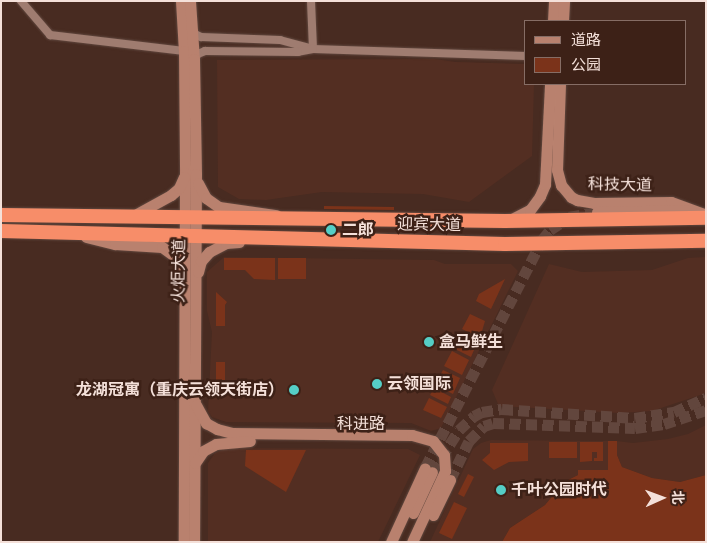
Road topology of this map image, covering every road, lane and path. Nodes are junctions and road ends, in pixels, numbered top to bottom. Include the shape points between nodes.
1 (21, 1) edge
2 (181, 1) edge
3 (190, 1) edge
4 (311, 1) edge
5 (554, 1) edge
6 (564, 1) edge
7 (553, 20) edge
8 (563, 20) edge
9 (192, 25) junction
10 (313, 49) junction
11 (184, 51) junction
12 (524, 56) edge
13 (194, 59) junction
14 (550, 85) edge
15 (560, 85) edge
16 (191, 173) junction
17 (597, 212) tunnel mouth
18 (1, 215) edge
19 (702, 215) edge
20 (132, 217) junction
21 (190, 217) junction
22 (288, 217) junction
23 (271, 218) junction
24 (505, 221) junction
25 (1, 231) edge
26 (72, 233) junction
27 (190, 237) junction
28 (255, 239) junction
29 (706, 241) edge
30 (190, 286) junction
31 (194, 402) junction
32 (229, 437) junction
33 (195, 465) junction
34 (450, 480) tunnel mouth
35 (184, 542) edge
36 (194, 542) edge
37 (391, 542) edge
38 (398, 542) edge
39 (406, 542) edge
40 (412, 542) edge
41 (421, 542) edge

1 - 11 street via 50,35
2 - 11 main road, 火炬大道
3 - 9 main road, 火炬大道
4 - 10 street
5 - 7 main road
6 - 8 main road
9 - 10 street via 195,34 201,37 280,40
9 - 13 main road, 火炬大道
10 - 12 street
10 - 13 street via 298,52 205,51
11 - 16 main road, 火炬大道
13 - 16 main road, 火炬大道
14 - 24 main road via 546,184 530,210
15 - 19 main road, 科技大道 via 557,170 561,186 571,197 594,203 672,202
16 - 20 main road via 172,195
16 - 21 main road, 火炬大道
16 - 22 main road via 202,194 219,207 258,210
17 - 19 main road, 科技大道
18 - 20 highway, 迎宾大道
19 - 24 highway, 迎宾大道
20 - 21 highway, 迎宾大道
20 - 26 highway via 134,224 130,228
21 - 23 highway, 迎宾大道
21 - 27 main road, 火炬大道
22 - 23 highway, 迎宾大道
22 - 24 highway, 迎宾大道
23 - 28 highway via 254,222 249,227 248,233
25 - 26 highway, 迎宾大道
26 - 27 highway, 迎宾大道
26 - 30 main road via 114,244 162,247 179,261
27 - 28 highway, 迎宾大道
27 - 30 main road, 火炬大道
28 - 29 highway, 迎宾大道 via 505,244
28 - 30 main road via 226,244 209,252 201,261
30 - 31 main road, 火炬大道
30 - 35 main road, 火炬大道
31 - 32 main road via 206,423
31 - 33 main road, 火炬大道
32 - 33 main road, 科进路 via 203,451
32 - 39 main road, 科进路 via 412,441 429,445 439,456 440,470
32 - 40 main road via 412,435 433,441 444,455 445,471
33 - 36 main road, 火炬大道
34 - 41 main road
37 - 38 main road via 429,470

